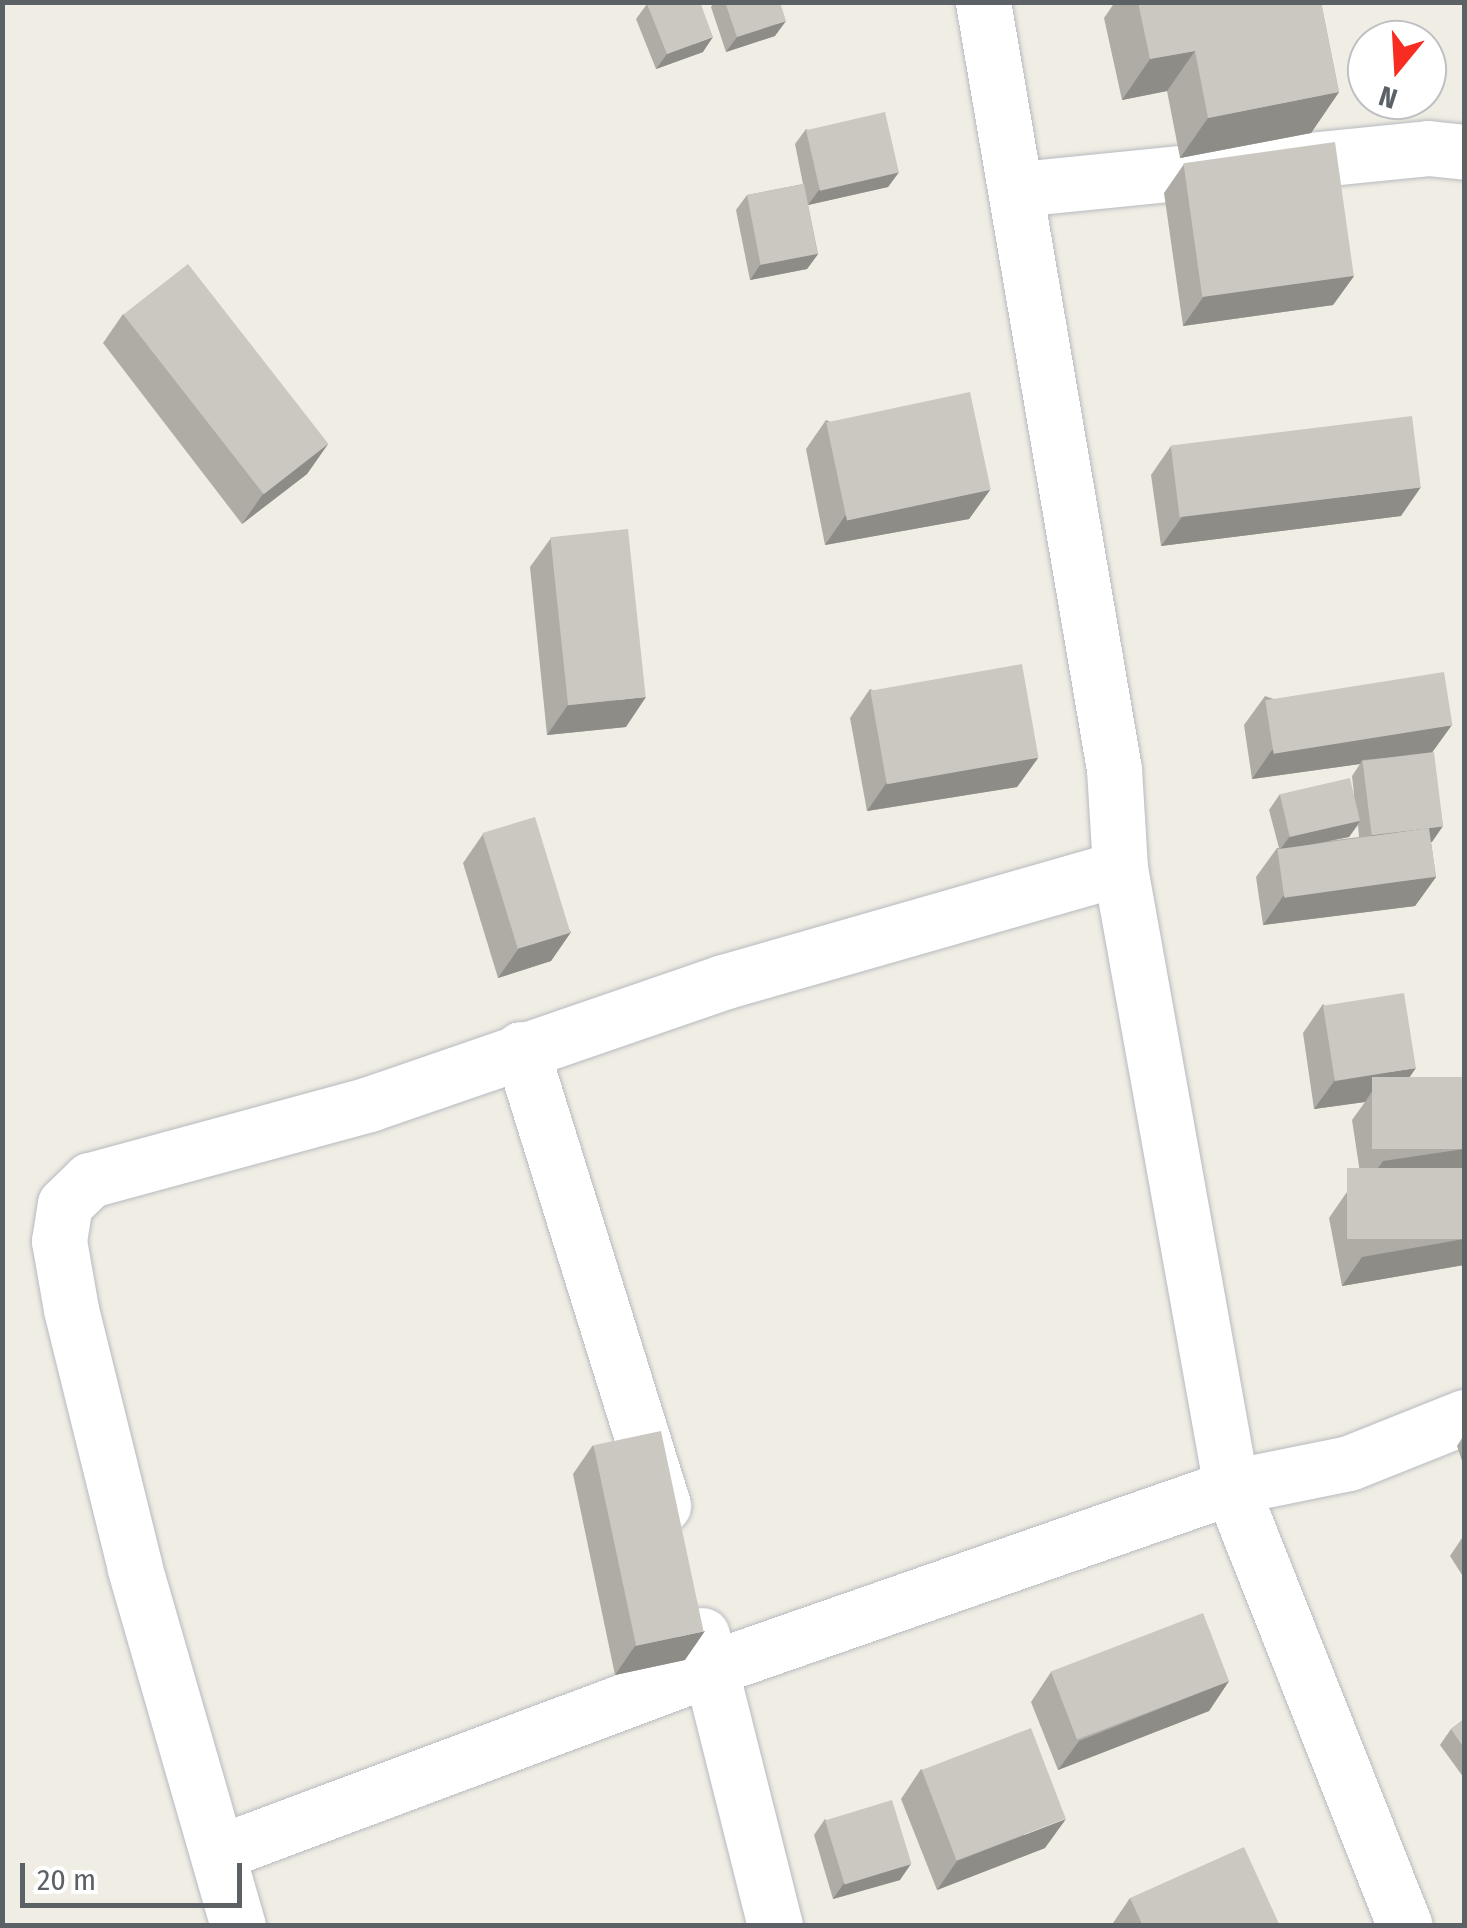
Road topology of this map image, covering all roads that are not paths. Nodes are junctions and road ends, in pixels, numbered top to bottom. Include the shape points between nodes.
1 (983, 2) edge
2 (1464, 152) edge
3 (1019, 189) junction
4 (1120, 868) junction
5 (521, 1049) junction
6 (1464, 1417) edge
7 (1231, 1488) junction
8 (712, 1668) junction
9 (220, 1852) junction
10 (238, 1926) edge
11 (775, 1926) edge
12 (1405, 1926) edge

1 - 3 street
2 - 3 street via 1428,148
3 - 4 street via 1114,769
4 - 5 street via 722,982
4 - 7 street
5 - 8 street
5 - 9 street via 370,1104 90,1180 65,1204 59,1240 71,1309 135,1568
6 - 7 street via 1349,1463
7 - 8 street
7 - 12 street
8 - 9 street
8 - 11 street
9 - 10 street

